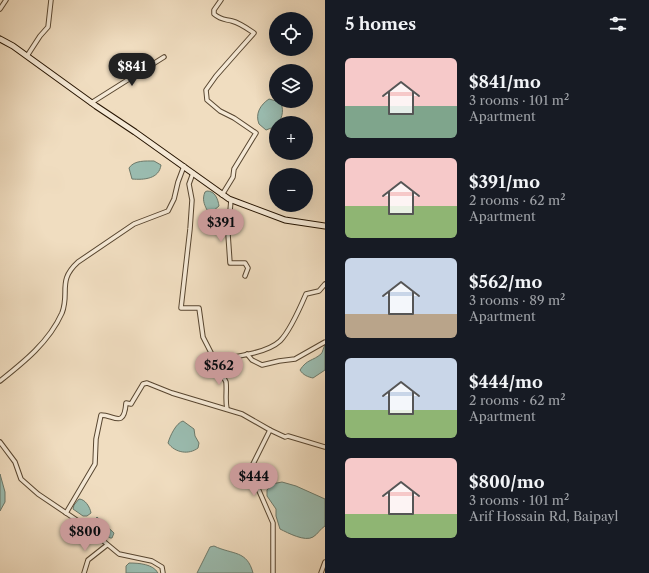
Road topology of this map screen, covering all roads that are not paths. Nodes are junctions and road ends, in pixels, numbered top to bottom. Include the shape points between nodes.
1 (6, 0) edge
2 (51, 0) edge
3 (221, 0) edge
4 (0, 9) edge
5 (0, 39) edge
6 (27, 56) junction
7 (164, 57) dead end
8 (92, 103) junction
9 (184, 166) junction
10 (193, 173) junction
11 (222, 195) junction
12 (231, 200) junction
13 (325, 226) edge
14 (245, 276) dead end
15 (325, 284) edge
16 (325, 342) edge
17 (247, 354) junction
18 (214, 360) junction
19 (0, 381) edge
20 (226, 409) junction
21 (270, 430) junction
22 (0, 442) edge
23 (325, 447) edge
24 (66, 513) junction
25 (107, 545) junction
26 (325, 562) edge
27 (84, 573) edge
28 (163, 573) edge
29 (273, 573) edge
30 (321, 573) edge

1 - 4 street
2 - 6 street via 48,27
3 - 11 street via 214,14 246,27 254,34 206,90 207,100 256,133
5 - 6 street
6 - 8 street
7 - 8 street
8 - 9 street
9 - 10 street
9 - 19 street via 168,211 134,224 71,268 64,286 61,315 46,340
10 - 11 street
10 - 18 street via 189,184 192,200 181,308 199,308 203,337
11 - 12 street
12 - 13 street via 285,220
12 - 14 street via 228,234 230,263 245,263 248,268
15 - 17 street via 319,291 306,294 280,341
16 - 17 street via 295,360 262,365
17 - 18 street
18 - 20 street via 226,382
20 - 21 street via 242,414
20 - 24 street via 144,384 131,404 126,403 120,419 101,415 96,439 95,464
21 - 23 street via 285,437
21 - 29 street via 250,470 273,523
22 - 24 street via 15,462 21,479
24 - 25 street
25 - 27 street via 88,560
25 - 28 street via 119,554 152,561 162,567
26 - 30 street

